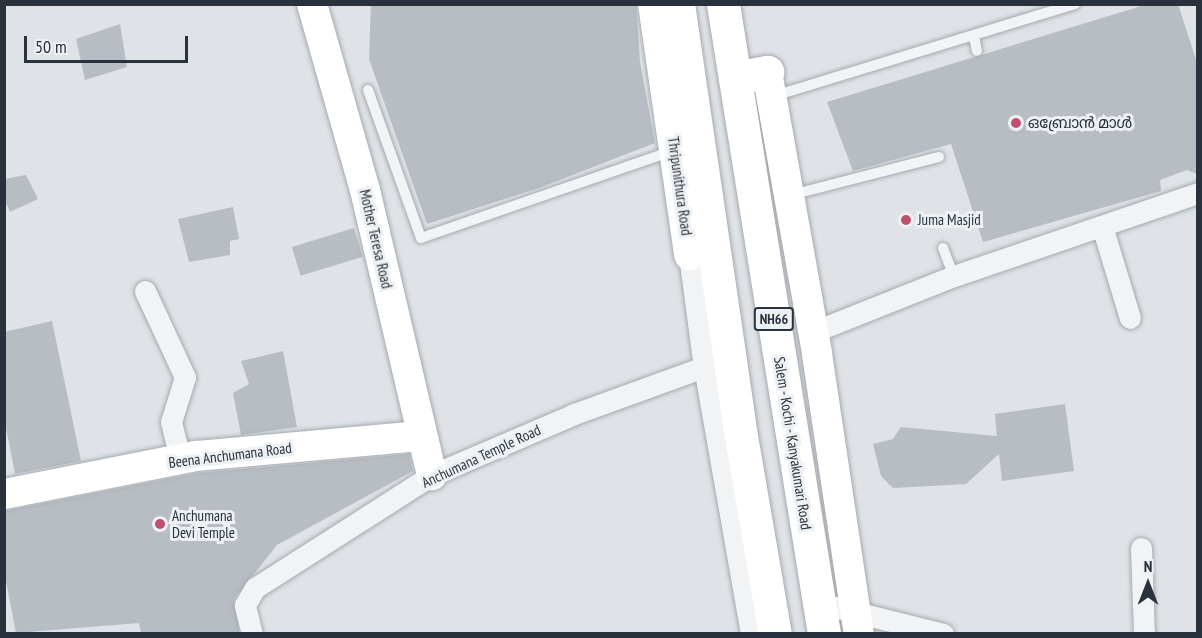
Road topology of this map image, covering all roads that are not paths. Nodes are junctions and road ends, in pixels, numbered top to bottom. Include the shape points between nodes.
1 (312, 4) edge
2 (653, 4) edge
3 (678, 4) edge
4 (723, 4) edge
5 (1075, 4) edge
6 (974, 37) junction
7 (977, 51) dead end
8 (735, 78) junction
9 (769, 84) junction
10 (368, 90) dead end
11 (675, 150) junction
12 (939, 157) dead end
13 (1197, 193) edge
14 (789, 195) junction
15 (1102, 226) junction
16 (943, 248) dead end
17 (701, 253) junction
18 (954, 276) junction
19 (145, 291) dead end
20 (1130, 318) dead end
21 (813, 332) junction
22 (704, 367) junction
23 (422, 436) junction
24 (180, 459) junction
25 (432, 475) junction
26 (4, 494) edge
27 (1141, 548) dead end
28 (821, 618) edge
29 (857, 622) edge
30 (252, 633) edge
31 (751, 633) edge
32 (775, 633) edge
33 (943, 633) edge
34 (1144, 633) edge

1 - 23 street, Mother Teresa Road via 365,189
2 - 11 street, Thripunithura Road
3 - 17 highway
4 - 8 highway, Salem - Kochi - Kanyakumari Road / NH66
5 - 6 lane
6 - 7 lane
6 - 9 lane
8 - 9 highway
8 - 28 highway, Salem - Kochi - Kanyakumari Road / NH66
9 - 14 street
10 - 11 lane via 421,238
11 - 17 street, Thripunithura Road
12 - 14 lane
13 - 15 street
14 - 21 street
15 - 18 street
15 - 20 street
16 - 18 lane
17 - 22 street, Thripunithura Road
17 - 32 highway
18 - 21 street
19 - 24 street via 185,377 171,422
21 - 29 street
22 - 25 street, Anchumana Temple Road via 574,414
22 - 31 street, Thripunithura Road
23 - 24 street, Beena Anchumana Road
23 - 25 street, Mother Teresa Road
24 - 26 street, Beena Anchumana Road
25 - 30 street, Anchumana Temple Road via 255,588 245,605
27 - 34 street
28 - 29 street
29 - 33 street

